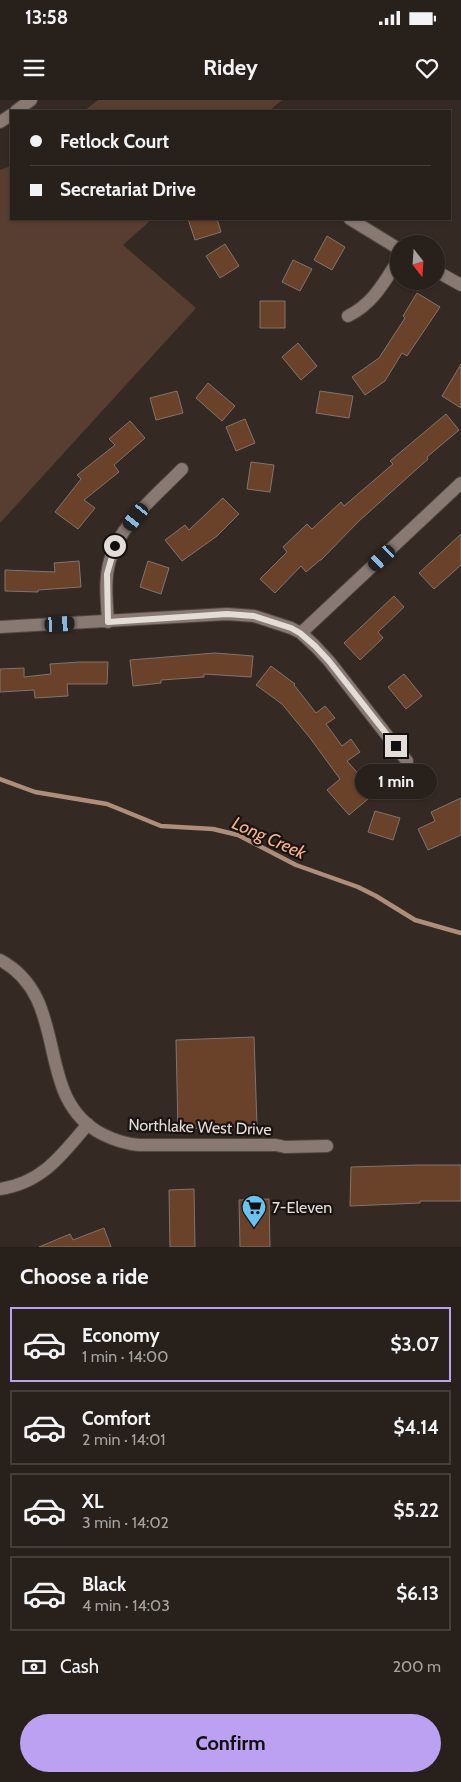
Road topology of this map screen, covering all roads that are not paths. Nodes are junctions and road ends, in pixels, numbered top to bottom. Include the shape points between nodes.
1 (31, 100) edge
2 (17, 110) edge
3 (352, 220) edge
4 (390, 243) edge
5 (390, 272) edge
6 (445, 276) edge
7 (461, 285) edge
8 (348, 316) dead end
9 (182, 469) dead end
10 (461, 483) edge
11 (108, 622) junction
12 (0, 628) edge
13 (300, 633) junction
14 (407, 761) dead end
15 (0, 960) edge
16 (88, 1124) junction
17 (327, 1146) dead end
18 (0, 1189) edge

1 - 2 street
3 - 4 street
5 - 8 street via 371,300
6 - 7 street
9 - 11 street via 136,517 115,546 107,574
10 - 13 street
11 - 12 street
11 - 13 street via 227,614 254,616
13 - 14 street via 329,661
15 - 16 street, Northlake West Drive via 14,969 37,997 61,1084 70,1104
16 - 17 street, Northlake West Drive via 106,1136 130,1144
16 - 18 street via 40,1175

